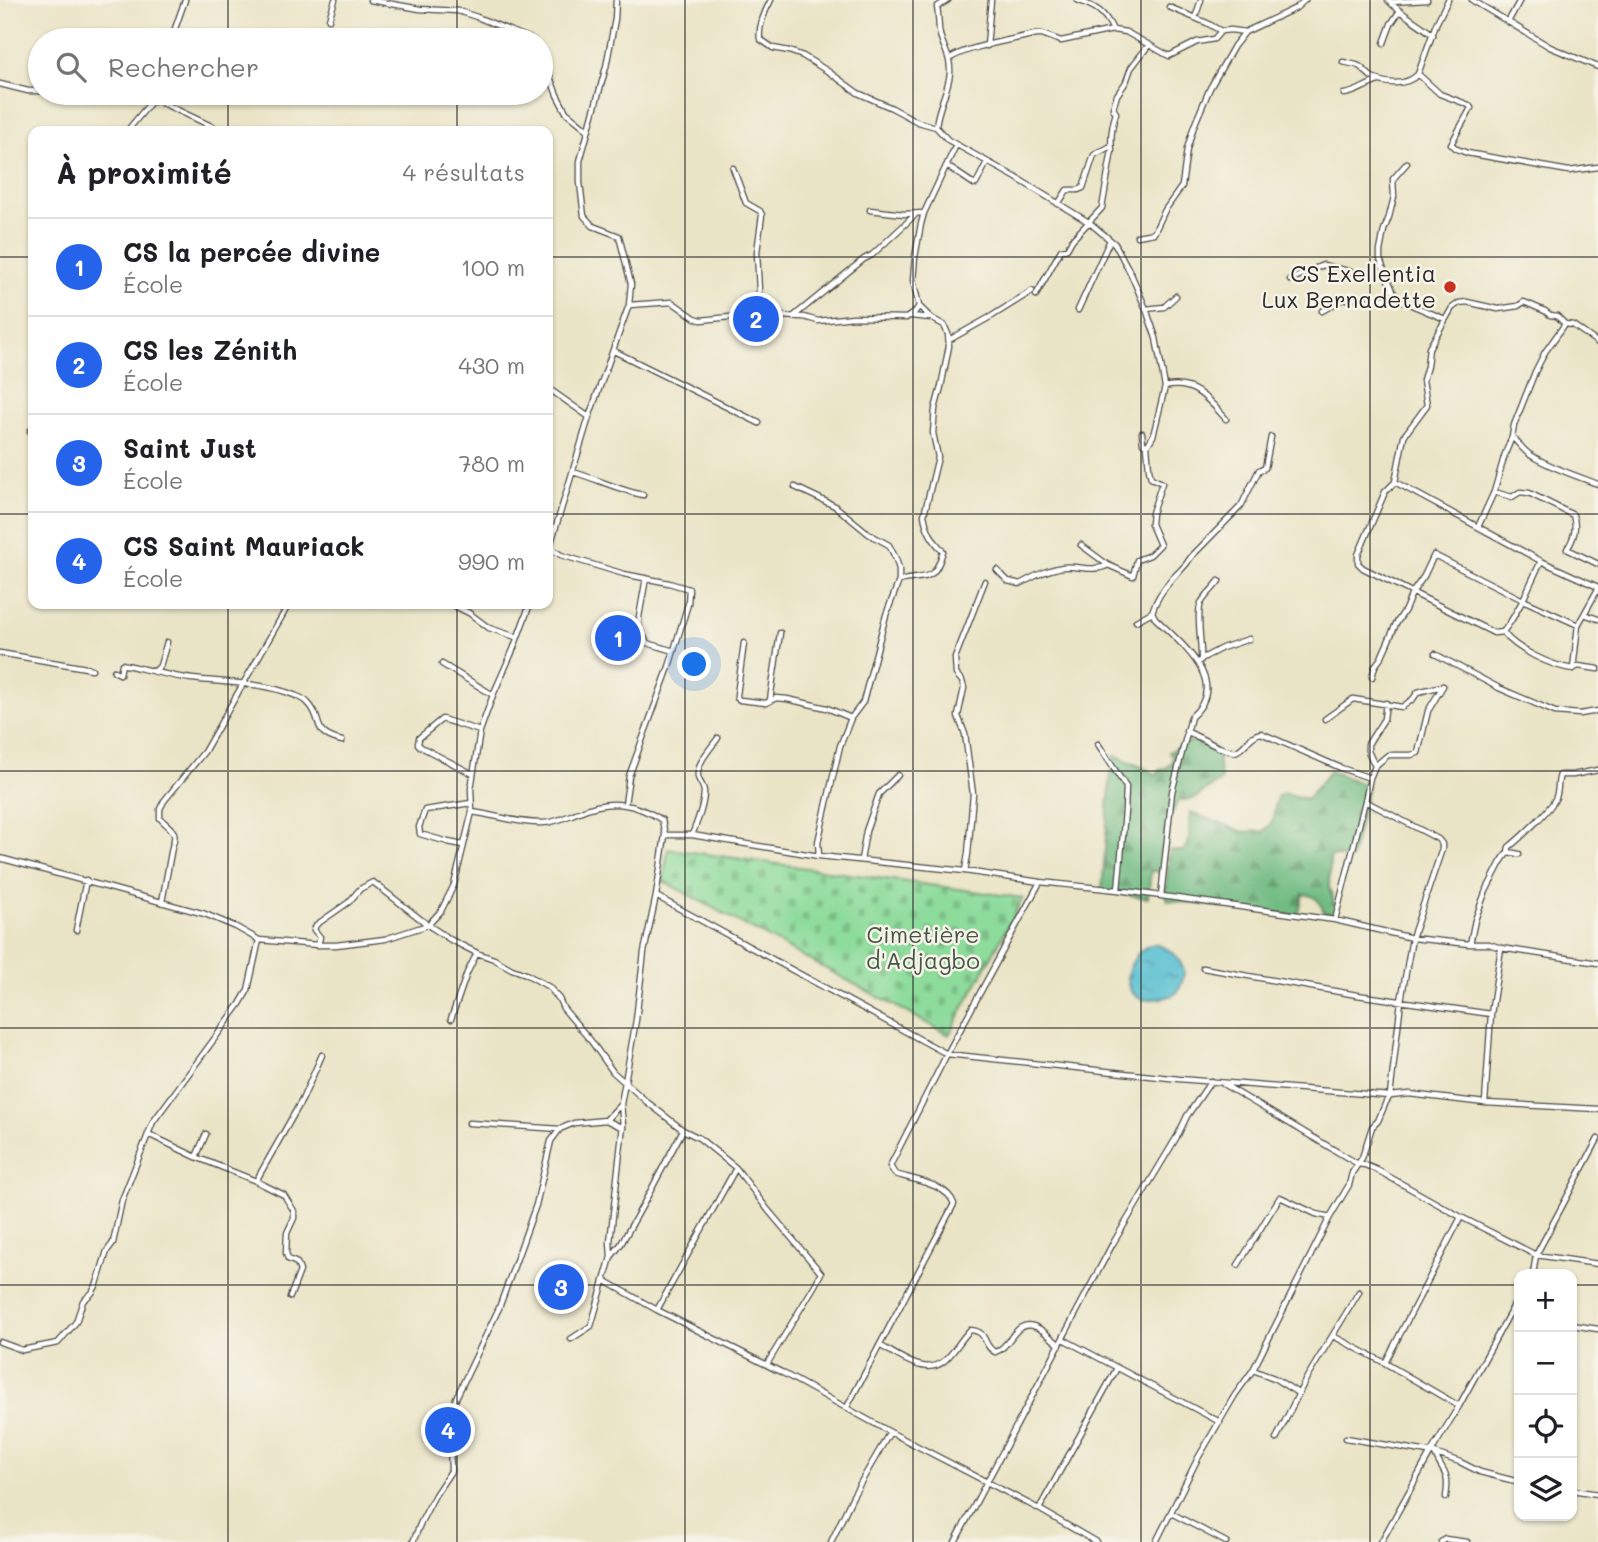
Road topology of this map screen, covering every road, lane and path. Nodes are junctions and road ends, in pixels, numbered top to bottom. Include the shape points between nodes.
1 (185, 0) edge
2 (335, 0) edge
3 (370, 0) edge
4 (616, 0) edge
5 (771, 0) edge
6 (935, 0) edge
7 (948, 0) edge
8 (991, 0) edge
9 (1077, 0) edge
10 (1201, 0) edge
11 (1305, 0) edge
12 (1427, 0) edge
13 (1448, 0) edge
14 (1472, 0) edge
15 (1520, 0) edge
16 (1389, 1) edge
17 (1169, 7) dead end
18 (937, 8) junction
19 (1399, 12) junction
20 (1195, 18) junction
21 (329, 19) dead end
22 (1508, 22) junction
23 (175, 28) edge
24 (504, 28) edge
25 (1113, 30) junction
26 (1221, 31) junction
27 (1245, 32) junction
28 (1433, 34) junction
29 (1384, 43) dead end
30 (987, 46) junction
31 (1148, 46) junction
32 (950, 59) junction
33 (1343, 61) dead end
34 (1598, 67) edge
35 (1418, 74) junction
36 (1380, 81) junction
37 (0, 84) edge
38 (553, 84) edge
39 (28, 91) edge
40 (1344, 94) dead end
41 (150, 105) edge
42 (162, 105) edge
43 (131, 126) edge
44 (210, 126) edge
45 (936, 127) junction
46 (588, 130) junction
47 (956, 145) junction
48 (1111, 146) junction
49 (987, 162) junction
50 (1407, 163) dead end
51 (947, 166) junction
52 (1598, 167) edge
53 (733, 168) dead end
54 (1058, 204) junction
55 (870, 209) dead end
56 (924, 213) junction
57 (916, 214) junction
58 (1090, 223) junction
59 (1137, 236) dead end
60 (1110, 240) junction
61 (1385, 273) junction
62 (1290, 279) dead end
63 (1176, 296) dead end
64 (1397, 297) junction
65 (629, 305) junction
66 (919, 306) junction
67 (1146, 309) junction
68 (1077, 310) dead end
69 (1322, 311) dead end
70 (752, 315) junction
71 (793, 316) junction
72 (910, 316) junction
73 (931, 318) junction
74 (1445, 319) junction
75 (1565, 324) junction
76 (949, 340) junction
77 (1598, 342) edge
78 (614, 351) junction
79 (1165, 387) junction
80 (553, 392) edge
81 (589, 418) junction
82 (1226, 419) dead end
83 (759, 423) dead end
84 (1142, 433) dead end
85 (1270, 437) dead end
86 (1512, 437) junction
87 (1147, 446) junction
88 (573, 472) junction
89 (1395, 482) junction
90 (1598, 484) edge
91 (795, 487) dead end
92 (1494, 492) junction
93 (643, 495) dead end
94 (1478, 527) junction
95 (553, 538) edge
96 (1081, 545) dead end
97 (553, 552) edge
98 (1541, 561) junction
99 (1598, 564) edge
100 (1108, 565) junction
101 (996, 570) dead end
102 (646, 578) junction
103 (899, 581) junction
104 (985, 581) dead end
105 (1219, 581) dead end
106 (1598, 588) edge
107 (1412, 593) junction
108 (1523, 600) junction
109 (286, 609) edge
110 (461, 609) edge
111 (528, 609) edge
112 (1152, 612) junction
113 (1584, 614) junction
114 (1598, 619) edge
115 (1136, 621) dead end
116 (1578, 625) junction
117 (1503, 632) junction
118 (780, 633) dead end
119 (516, 637) junction
120 (1249, 639) dead end
121 (167, 642) dead end
122 (744, 643) dead end
123 (674, 650) junction
124 (0, 653) edge
125 (1435, 654) dead end
126 (1199, 661) junction
127 (442, 664) dead end
128 (92, 669) dead end
129 (1573, 669) junction
130 (1598, 669) edge
131 (114, 671) dead end
132 (155, 671) junction
133 (1372, 677) dead end
134 (244, 684) junction
135 (493, 695) junction
136 (770, 700) junction
137 (1385, 703) junction
138 (1598, 711) edge
139 (851, 719) junction
140 (1325, 719) dead end
141 (481, 731) junction
142 (1186, 731) junction
143 (718, 737) dead end
144 (342, 741) dead end
145 (1098, 744) dead end
146 (1376, 766) junction
147 (1598, 770) edge
148 (473, 774) junction
149 (898, 775) dead end
150 (1370, 778) junction
151 (1365, 801) junction
152 (471, 803) junction
153 (625, 804) junction
154 (472, 812) junction
155 (665, 835) junction
156 (692, 835) junction
157 (463, 845) junction
158 (1508, 852) junction
159 (1519, 854) dead end
160 (819, 856) junction
161 (0, 858) edge
162 (861, 860) junction
163 (965, 871) junction
164 (86, 880) junction
165 (1040, 882) junction
166 (1118, 890) junction
167 (656, 896) junction
168 (1161, 896) junction
169 (162, 902) junction
170 (1335, 920) junction
171 (428, 925) junction
172 (76, 930) dead end
173 (1412, 938) junction
174 (259, 940) junction
175 (1470, 944) junction
176 (318, 945) junction
177 (1501, 948) junction
178 (477, 953) junction
179 (1598, 963) edge
180 (1203, 968) dead end
181 (1401, 1001) junction
182 (1491, 1014) junction
183 (451, 1019) dead end
184 (947, 1054) junction
185 (322, 1055) dead end
186 (1211, 1081) junction
187 (626, 1082) junction
188 (1219, 1082) junction
189 (1390, 1096) junction
190 (1485, 1103) junction
191 (621, 1104) junction
192 (1598, 1109) edge
193 (607, 1120) junction
194 (469, 1123) dead end
195 (622, 1128) junction
196 (560, 1129) junction
197 (682, 1130) junction
198 (148, 1134) junction
199 (206, 1134) dead end
200 (1598, 1139) edge
201 (196, 1157) junction
202 (1358, 1164) junction
203 (736, 1168) junction
204 (256, 1181) junction
205 (1330, 1217) junction
206 (1461, 1217) junction
207 (1536, 1255) junction
208 (611, 1257) junction
209 (1598, 1264) edge
210 (1238, 1265) dead end
211 (1534, 1269) edge
212 (604, 1280) junction
213 (1359, 1292) dead end
214 (290, 1297) dead end
215 (1514, 1305) edge
216 (657, 1310) junction
217 (1510, 1313) junction
218 (1514, 1314) edge
219 (1577, 1326) edge
220 (1598, 1329) edge
221 (1333, 1336) junction
222 (571, 1339) dead end
223 (1063, 1339) junction
224 (0, 1342) edge
225 (1060, 1345) junction
226 (881, 1346) junction
227 (1385, 1363) junction
228 (767, 1364) junction
229 (1117, 1368) junction
230 (1253, 1370) junction
231 (1298, 1393) junction
232 (1460, 1406) junction
233 (847, 1407) junction
234 (1220, 1422) junction
235 (890, 1432) junction
236 (1346, 1438) dead end
237 (1276, 1439) dead end
238 (1433, 1453) junction
239 (1514, 1481) edge
240 (987, 1483) junction
241 (1577, 1491) edge
242 (1598, 1494) edge
243 (1447, 1497) dead end
244 (1039, 1509) junction
245 (1171, 1513) junction
246 (414, 1542) edge
247 (831, 1542) edge
248 (955, 1542) edge
249 (1096, 1542) edge
250 (1156, 1542) edge
251 (1226, 1542) edge
252 (1381, 1542) edge
253 (1441, 1542) edge
254 (1467, 1542) edge

1 - 23 street
2 - 21 street
3 - 24 street via 458,11
4 - 46 street via 606,67
5 - 45 street via 760,39 810,60 858,93
6 - 18 street
7 - 18 street
8 - 30 street
9 - 25 street via 1098,8
10 - 20 street
11 - 27 street
12 - 16 street
13 - 28 street
14 - 22 street
15 - 22 street
16 - 19 street
17 - 20 street
18 - 32 street
19 - 28 street
19 - 29 street
20 - 26 street
22 - 34 street via 1550,47
25 - 30 street via 1061,41 1036,34
25 - 31 street via 1126,32
26 - 27 street
26 - 31 street via 1214,39 1169,56
27 - 59 street via 1210,88 1194,125 1182,187 1154,233
28 - 35 street
30 - 32 street
31 - 48 street via 1117,95
32 - 45 street via 949,83
33 - 36 street via 1358,65
35 - 36 street via 1407,82
35 - 52 street via 1440,94 1471,108 1451,144 1457,149 1569,172
36 - 40 street
37 - 39 street
38 - 46 street via 566,112
41 - 43 street
42 - 44 street
45 - 47 street
46 - 65 street via 580,161 582,210 593,226 619,236 631,284
47 - 49 street
47 - 51 street
48 - 54 street via 1094,155 1083,188 1066,190
48 - 58 street via 1101,208
49 - 51 street via 976,184
49 - 54 street
50 - 61 street via 1393,179 1394,197 1380,251
51 - 56 street
53 - 70 street via 746,203 762,215 757,252 759,291
54 - 58 street
55 - 57 street
56 - 57 street
56 - 66 street via 913,280
57 - 71 street
58 - 60 street
58 - 76 street via 1061,250 1034,293
60 - 67 street
60 - 68 street
61 - 62 street via 1366,275 1323,265
61 - 64 street
63 - 67 street via 1164,307
64 - 69 street via 1343,299
64 - 74 street
65 - 70 street via 672,302 701,320
65 - 78 street
66 - 72 street
66 - 73 street
67 - 79 street
70 - 71 street
71 - 72 street via 818,321
72 - 73 street
73 - 76 street via 944,326
74 - 75 street via 1460,303 1498,309 1524,302
74 - 89 street via 1429,348 1423,380 1427,405 1404,436
75 - 77 street
75 - 86 street via 1535,372
76 - 103 street via 935,409 938,457 924,515 933,541 943,551 930,577
78 - 81 street
78 - 83 street
79 - 82 street via 1176,384 1195,389
79 - 87 street
80 - 81 street
81 - 88 street
84 - 87 street
85 - 112 street via 1265,468 1259,470 1241,506 1174,576
86 - 90 street via 1529,455
86 - 92 street
87 - 100 street via 1151,478 1162,483 1151,524 1160,545 1137,560 1133,576
88 - 93 street
88 - 95 street
89 - 94 street
89 - 107 street via 1385,492 1358,563
91 - 103 street via 835,506 889,545
92 - 94 street
92 - 99 street via 1512,497 1529,493 1573,515 1574,539 1567,549
94 - 98 street
96 - 100 street
97 - 102 street
98 - 106 street
98 - 108 street
100 - 101 street via 1100,570 1058,568 1020,584
102 - 123 street via 639,627 647,643
102 - 123 street via 689,589
103 - 139 street via 863,702
104 - 163 street via 956,658 956,674 964,688 958,716 973,794
105 - 126 street via 1199,610
106 - 113 street
107 - 108 street via 1434,555
107 - 117 street via 1494,633
107 - 133 street
108 - 116 street
108 - 117 street
109 - 134 street
110 - 119 street via 489,628
111 - 119 street
112 - 115 street
112 - 126 street
113 - 114 street
113 - 116 street
116 - 129 street
117 - 129 street via 1529,653 1557,667
118 - 136 street
119 - 135 street
120 - 126 street
121 - 132 street
122 - 136 street via 737,698
123 - 153 street via 629,776
124 - 128 street
125 - 138 street via 1555,712
126 - 142 street via 1207,689
127 - 135 street
129 - 130 street
131 - 132 street via 120,674 122,664
132 - 134 street
134 - 144 street via 306,700 322,732
134 - 169 street via 204,752 160,809 160,818 175,834
135 - 141 street
136 - 139 street via 807,703
137 - 140 street via 1353,699
137 - 146 street via 1384,719 1368,744
137 - 146 street via 1402,707 1418,692 1443,686 1428,711 1418,753 1388,755
139 - 160 street via 840,746 818,842
141 - 148 street
141 - 148 street via 442,719 419,738 421,747
142 - 150 street via 1235,752 1261,733
142 - 168 street via 1172,792
143 - 156 street via 699,771 704,793
145 - 166 street via 1126,787
146 - 150 street
147 - 158 street via 1560,775 1556,797
148 - 152 street
149 - 162 street via 879,794
150 - 151 street
151 - 170 street
151 - 173 street via 1442,844
152 - 154 street
152 - 157 street via 425,810 419,827 420,834
153 - 154 street via 588,808 544,823
153 - 155 street via 662,820
154 - 157 street
155 - 156 street
155 - 167 street
156 - 160 street
157 - 171 street via 454,885
158 - 159 street
158 - 175 street via 1485,893
160 - 162 street
161 - 164 street
162 - 163 street
163 - 165 street
164 - 169 street
164 - 172 street
165 - 166 street
165 - 184 street
166 - 168 street
167 - 184 street
167 - 187 street
168 - 170 street
169 - 174 street via 205,914
170 - 173 street
171 - 176 street via 385,939
171 - 176 street via 373,882 316,925
171 - 178 street
173 - 175 street
173 - 181 street
174 - 176 street
174 - 198 street via 244,997
175 - 177 street
177 - 179 street
177 - 182 street
178 - 183 street
178 - 187 street via 549,987 613,1072
180 - 181 street
181 - 182 street
181 - 189 street
182 - 190 street
184 - 186 street
184 - 226 street via 890,1166 895,1174 944,1191 954,1204
185 - 204 street
186 - 188 street
186 - 223 street via 1112,1245
187 - 191 street
187 - 197 street
188 - 189 street
188 - 202 street
189 - 190 street
189 - 202 street
190 - 192 street
191 - 193 street
191 - 195 street
193 - 195 street
193 - 196 street
194 - 196 street
195 - 208 street
196 - 246 street via 551,1141 536,1205 499,1308 456,1398 451,1471
197 - 203 street
197 - 208 street
198 - 201 street
198 - 224 street via 122,1200 113,1243 76,1322 51,1345 22,1350
199 - 201 street
200 - 207 street
201 - 204 street
202 - 205 street
202 - 206 street
203 - 216 street
203 - 228 street via 821,1273
204 - 214 street via 284,1195 294,1211 286,1253 300,1271
205 - 210 street via 1280,1197
205 - 230 street
206 - 207 street
206 - 227 street
207 - 209 street
207 - 211 street
208 - 212 street
212 - 216 street
212 - 222 street via 591,1326
213 - 221 street
215 - 217 street
216 - 228 street
217 - 218 street
217 - 232 street
219 - 220 street
221 - 227 street
221 - 231 street
223 - 225 street
223 - 229 street
225 - 226 street via 1036,1327 1025,1326 995,1352 982,1335 970,1330 942,1363 928,1368
225 - 240 street
226 - 233 street
227 - 232 street
228 - 233 street
229 - 234 street
229 - 244 street
230 - 231 street
230 - 234 street
231 - 237 street
232 - 238 street
233 - 235 street
234 - 245 street
235 - 240 street
235 - 247 street
236 - 238 street
238 - 239 street
238 - 243 street via 1448,1478
238 - 252 street
240 - 244 street
240 - 248 street
241 - 242 street
244 - 249 street
245 - 250 street
245 - 251 street
253 - 254 street

